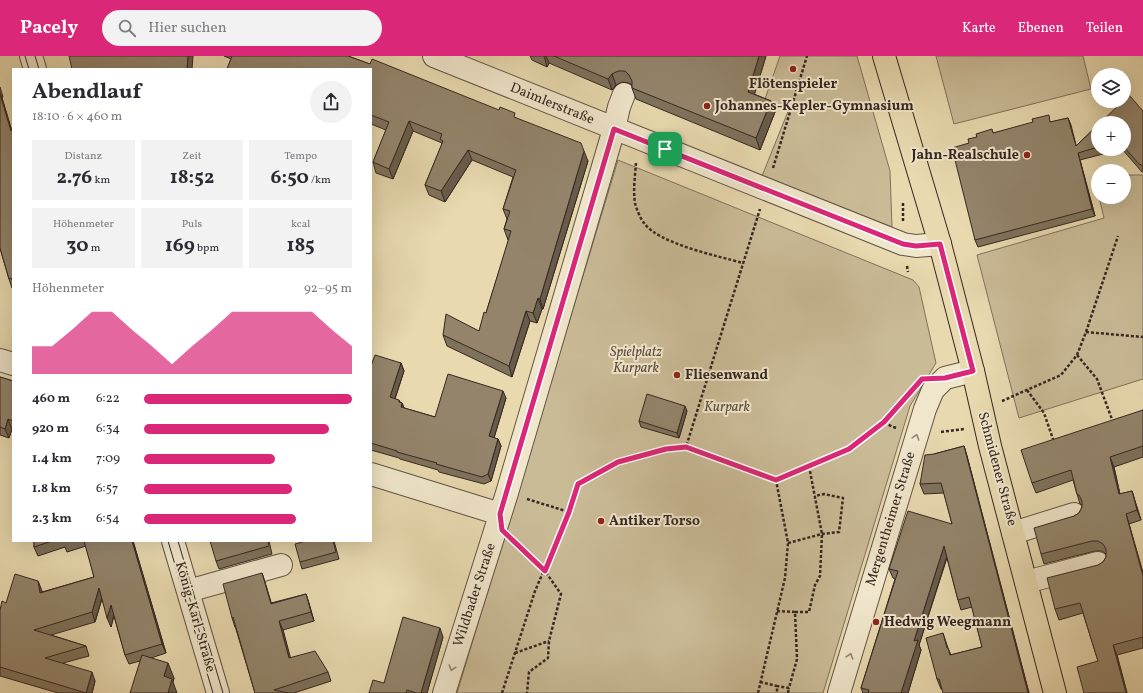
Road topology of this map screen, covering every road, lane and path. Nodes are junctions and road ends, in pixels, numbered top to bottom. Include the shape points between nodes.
1 (31, 56) edge
2 (434, 56) edge
3 (807, 56) edge
4 (884, 56) edge
5 (35, 68) edge
6 (624, 94) dead end
7 (614, 129) junction
8 (636, 163) dead end
9 (767, 190) junction
10 (1118, 236) dead end
11 (940, 244) junction
12 (743, 263) junction
13 (1086, 332) junction
14 (1143, 337) edge
15 (1077, 355) junction
16 (0, 360) edge
17 (12, 364) edge
18 (973, 371) junction
19 (1027, 390) junction
20 (908, 395) dead end
21 (981, 410) junction
22 (1113, 423) edge
23 (1054, 443) edge
24 (686, 447) junction
25 (809, 466) junction
26 (372, 474) edge
27 (776, 480) junction
28 (507, 492) junction
29 (815, 496) junction
30 (569, 512) junction
31 (500, 514) junction
32 (1074, 514) edge
33 (1013, 533) junction
34 (822, 534) junction
35 (173, 542) edge
36 (788, 543) junction
37 (1098, 563) edge
38 (281, 565) dead end
39 (545, 571) junction
40 (1026, 582) junction
41 (188, 592) junction
42 (777, 611) junction
43 (795, 612) junction
44 (549, 642) junction
45 (515, 653) junction
46 (760, 682) junction
47 (777, 686) junction
48 (789, 688) junction
49 (218, 693) edge
50 (444, 693) edge
51 (502, 693) edge
52 (527, 693) edge
53 (758, 693) edge
54 (777, 693) edge
55 (788, 693) edge
56 (839, 693) edge
57 (1055, 693) edge

1 - 5 street
2 - 7 street, Daimlerstraße
3 - 9 path
4 - 11 main road, Schmidener Straße
6 - 7 street, Wildbader Straße
7 - 9 street, Daimlerstraße
7 - 28 street, Wildbader Straße
8 - 12 path via 636,204 643,223 656,235 690,249
9 - 11 street, Daimlerstraße via 903,244
9 - 12 path
10 - 13 path
11 - 18 main road, Schmidener Straße
12 - 24 path
13 - 14 path
13 - 15 path
15 - 19 path via 1060,375
15 - 22 path via 1098,379
16 - 17 street
18 - 21 main road, Schmidener Straße
56 -> 18 street, Mergentheimer Straße via 925,409 933,390 945,378
19 - 21 path
19 - 23 path via 1044,413
20 - 25 path via 884,422 849,449
21 - 33 main road, Schmidener Straße
24 - 27 path
24 - 30 path via 666,449 618,462 578,484
25 - 27 path
25 - 29 path
26 - 31 street
27 - 36 path
28 - 30 path
28 - 31 street, Wildbader Straße
29 - 34 path
29 - 34 path via 824,494 843,498 839,532
30 - 39 path
31 - 39 path via 502,530
31 -> 50 street, Wildbader Straße
32 - 33 street
33 - 40 main road, Schmidener Straße
34 - 36 path
34 - 43 path via 820,576 815,585 809,612
35 - 41 street, König-Karl-Straße
36 - 42 path via 785,578
37 - 40 street
38 - 41 street
39 - 44 path via 561,594
39 - 45 path via 535,591
40 - 57 main road, Schmidener Straße
41 - 49 street, König-Karl-Straße
42 - 43 path
42 - 46 path
43 - 48 path via 797,659
44 - 45 path
44 - 52 path via 548,658 529,672
45 - 51 path
46 - 47 path
46 - 53 path
47 - 48 path
47 - 54 path
48 - 55 path

